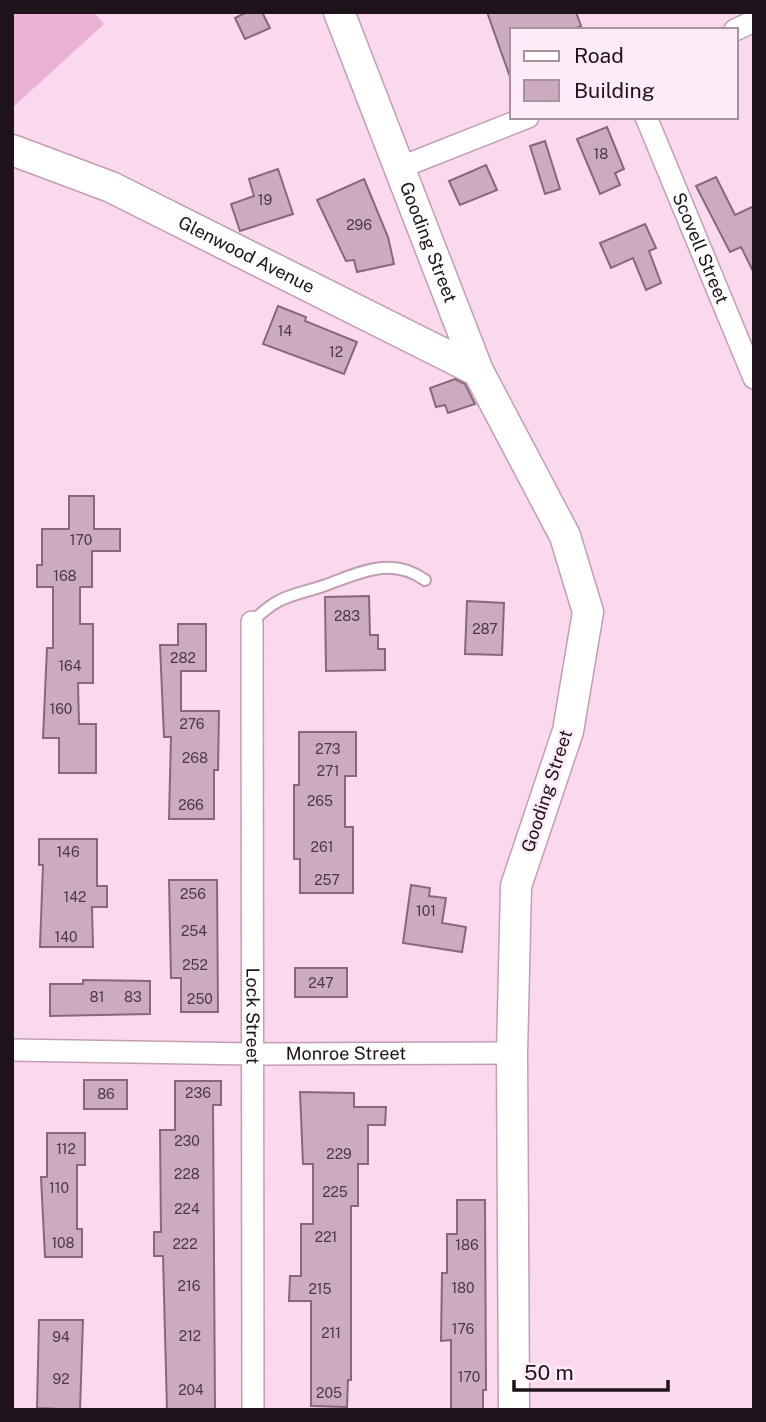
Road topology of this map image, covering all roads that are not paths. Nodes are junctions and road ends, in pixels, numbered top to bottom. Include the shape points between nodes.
1 (338, 12) edge
2 (754, 21) edge
3 (738, 29) edge
4 (523, 119) edge
5 (647, 119) edge
6 (12, 150) edge
7 (399, 168) junction
8 (478, 371) junction
9 (754, 378) edge
10 (425, 580) dead end
11 (253, 622) joint
12 (12, 1050) edge
13 (512, 1053) junction
14 (251, 1054) junction
15 (253, 1410) edge
16 (513, 1410) edge

1 - 7 street, Gooding Street
2 - 3 street
4 - 7 street
5 - 9 street, Scovell Street
6 - 8 street, Glenwood Avenue via 111,187
7 - 8 street, Gooding Street
8 - 13 street, Gooding Street via 565,536 587,612 568,730 516,886
10 - 11 lane via 410,569 374,567 273,602
11 - 14 street, Lock Street
12 - 14 street, Monroe Street
13 - 14 street, Monroe Street
13 - 16 street, Gooding Street
14 - 15 street, Lock Street

